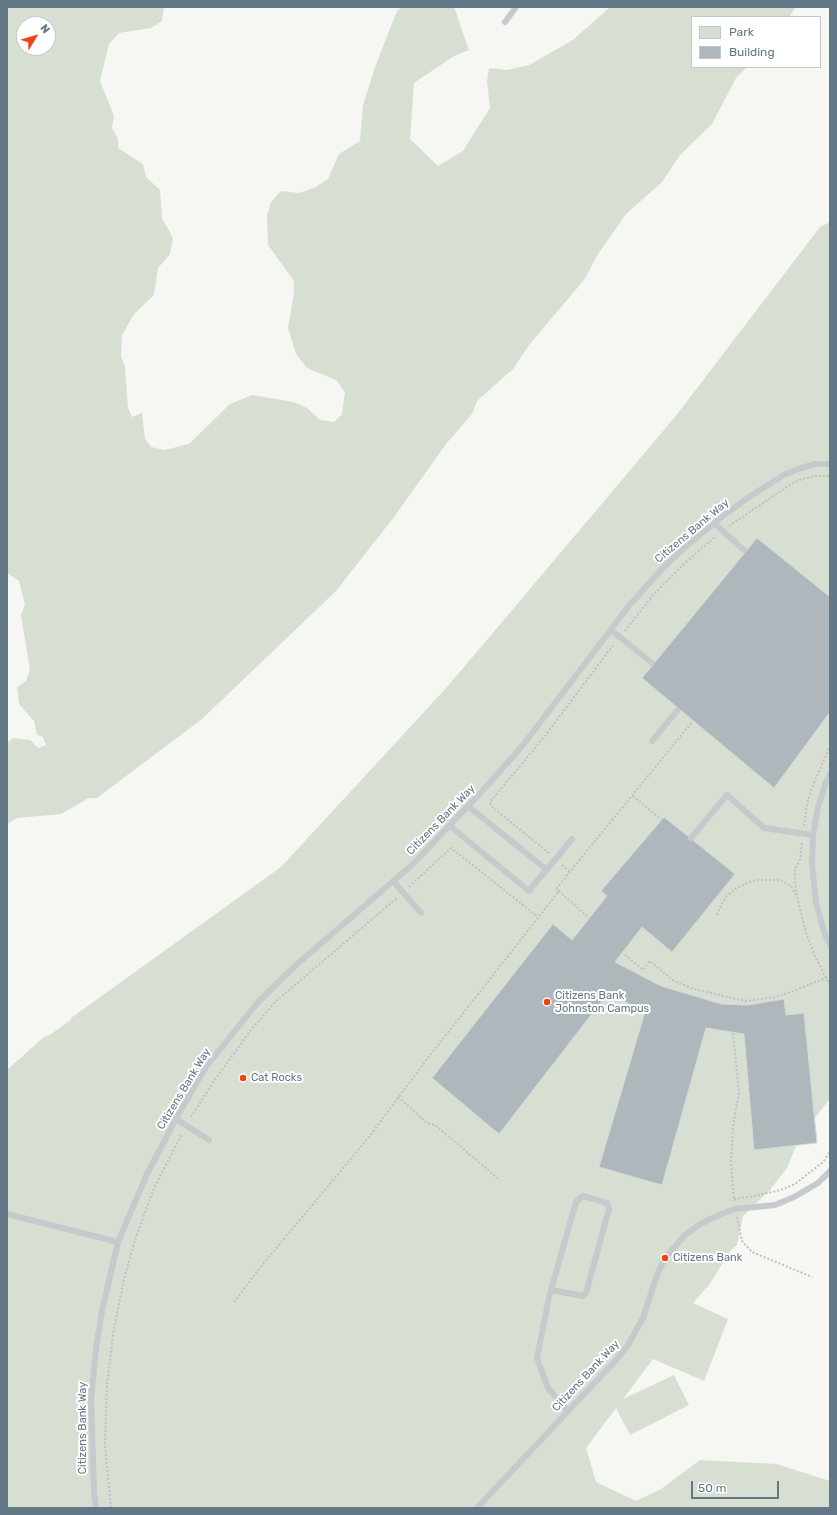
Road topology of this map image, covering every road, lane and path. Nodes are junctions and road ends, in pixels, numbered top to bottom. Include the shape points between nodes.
1 (516, 7) edge
2 (505, 22) dead end
3 (830, 464) edge
4 (714, 523) junction
5 (744, 550) dead end
6 (627, 627) dead end
7 (611, 630) junction
8 (620, 638) junction
9 (652, 662) dead end
10 (677, 711) dead end
11 (692, 722) dead end
12 (652, 741) dead end
13 (830, 774) edge
14 (633, 796) junction
15 (468, 806) junction
16 (662, 820) dead end
17 (450, 826) junction
18 (813, 834) junction
19 (691, 838) dead end
20 (572, 839) dead end
21 (556, 859) junction
22 (546, 870) junction
23 (570, 872) junction
24 (394, 882) junction
25 (559, 891) junction
26 (404, 893) junction
27 (797, 897) dead end
28 (421, 913) dead end
29 (717, 915) dead end
30 (538, 917) junction
31 (589, 918) dead end
32 (830, 945) edge
33 (625, 955) dead end
34 (830, 976) edge
35 (733, 1033) dead end
36 (398, 1097) junction
37 (176, 1119) junction
38 (186, 1125) junction
39 (209, 1140) dead end
40 (830, 1152) edge
41 (830, 1170) edge
42 (500, 1180) dead end
43 (734, 1198) junction
44 (735, 1209) junction
45 (7, 1214) edge
46 (118, 1242) junction
47 (812, 1277) dead end
48 (551, 1290) junction
49 (234, 1302) dead end
50 (568, 1411) junction
51 (96, 1508) edge
52 (111, 1508) edge
53 (477, 1508) edge

1 - 2 lane
3 - 4 lane, Citizens Bank Way via 815,464 784,475
4 - 5 lane
4 - 7 lane, Citizens Bank Way via 661,570
6 - 8 path
7 - 8 lane
7 - 15 lane, Citizens Bank Way via 523,745
8 - 9 lane
8 - 21 path via 545,736 490,802 492,807
10 - 12 lane
11 - 14 path
13 - 18 lane via 818,807
14 - 16 path
14 - 23 path
15 - 17 lane, Citizens Bank Way
15 - 22 lane
17 - 22 lane via 529,891
17 - 24 lane, Citizens Bank Way
18 - 19 lane via 764,828 727,796
18 - 32 lane via 813,883 820,918
20 - 21 lane
21 - 22 lane
21 - 23 path
23 - 25 path via 556,889
24 - 26 lane
24 - 37 lane, Citizens Bank Way via 296,964 258,1002 206,1067
25 - 30 path
25 - 31 path
26 - 28 lane
26 - 30 path via 451,848
26 - 38 path via 275,1002 216,1078
27 - 29 path via 791,886 780,880 749,882 735,889 722,903
30 - 36 path
33 - 34 path via 643,970 650,961 674,981 694,989 745,1001 776,997
35 - 43 path via 739,1092 732,1126
36 - 42 path
36 - 49 path via 369,1137
37 - 38 lane
37 - 46 lane, Citizens Bank Way via 147,1174
38 - 39 lane
38 - 52 path via 151,1195 135,1240 114,1328 107,1384 105,1445
40 - 43 path via 795,1184 781,1190
41 - 44 lane, Citizens Bank Way via 807,1190 776,1205
43 - 44 path
44 - 47 path via 742,1241 752,1252
44 - 50 lane, Citizens Bank Way via 700,1224 670,1251 657,1276 637,1331 618,1358
45 - 46 lane
46 - 51 lane, Citizens Bank Way via 102,1311 91,1400
48 - 48 lane via 576,1202 583,1196 607,1203 609,1209 586,1293 583,1296
48 - 50 lane via 537,1358 548,1388
50 - 53 lane, Citizens Bank Way

